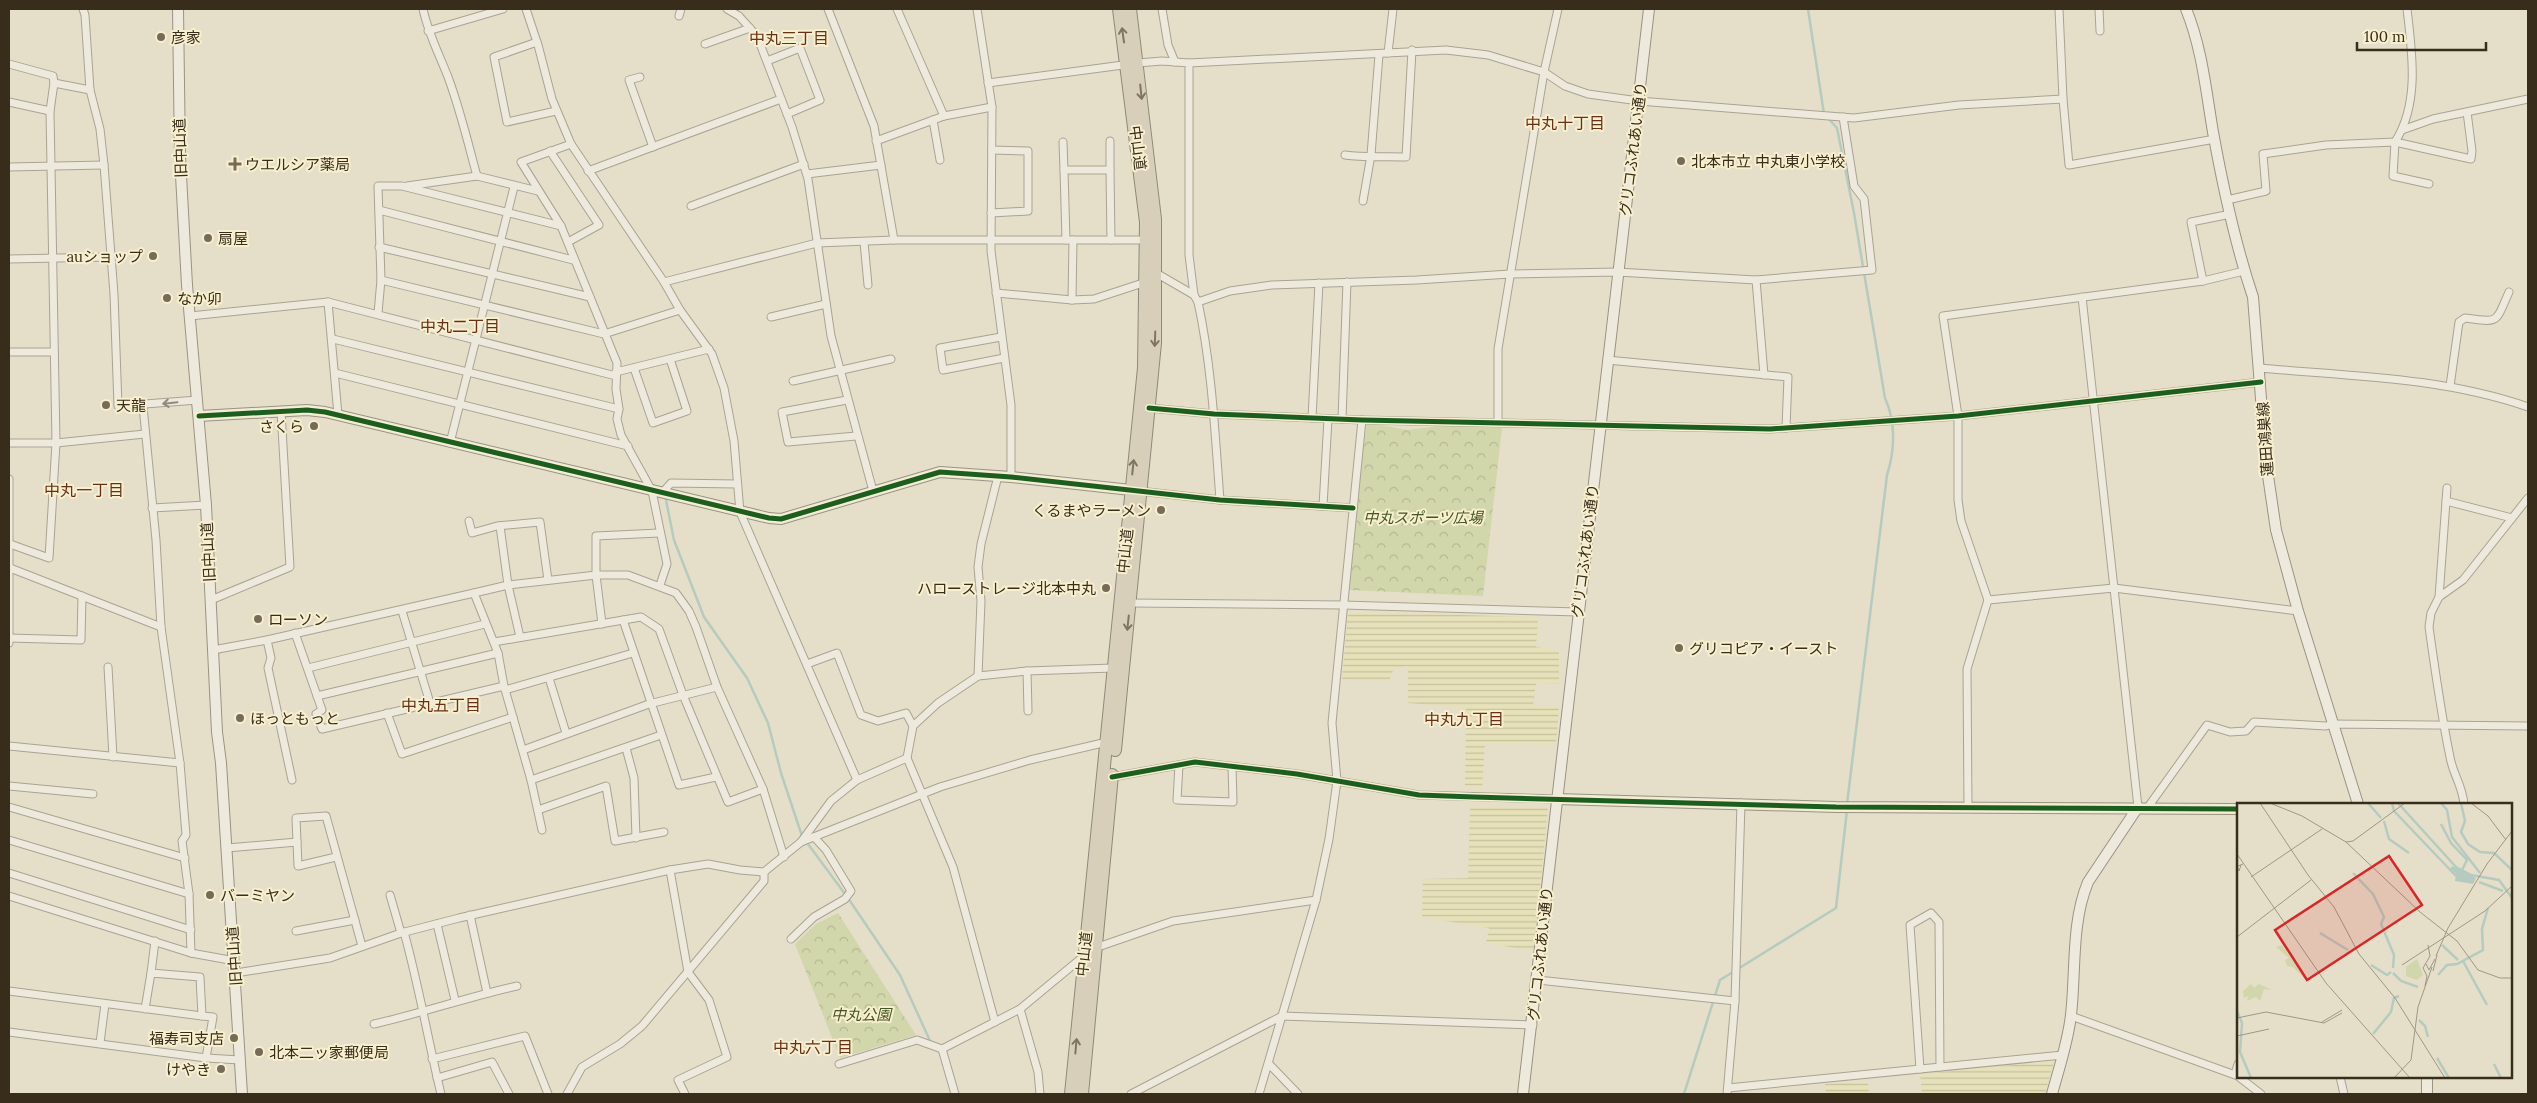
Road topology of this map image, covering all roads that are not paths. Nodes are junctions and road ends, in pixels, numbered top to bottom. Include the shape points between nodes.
1 (83, 9) edge
2 (178, 9) edge
3 (423, 9) edge
4 (503, 9) edge
5 (526, 9) edge
6 (728, 9) edge
7 (828, 9) edge
8 (897, 9) edge
9 (977, 9) edge
10 (1119, 9) edge
11 (1130, 9) edge
12 (1162, 9) edge
13 (1393, 9) edge
14 (1558, 9) edge
15 (1649, 9) edge
16 (2059, 9) edge
17 (2099, 9) edge
18 (2186, 9) edge
19 (2407, 9) edge
20 (750, 28) junction
21 (428, 31) junction
22 (2100, 31) dead end
23 (537, 42) junction
24 (705, 44) dead end
25 (1412, 50) junction
26 (1388, 53) junction
27 (1379, 55) junction
28 (767, 61) junction
29 (1175, 62) junction
30 (1132, 63) junction
31 (1189, 63) junction
32 (9, 64) edge
33 (1544, 72) junction
34 (640, 77) dead end
35 (54, 82) junction
36 (988, 83) junction
37 (90, 90) junction
38 (782, 99) junction
39 (2063, 99) junction
40 (2528, 99) edge
41 (1639, 101) junction
42 (9, 102) edge
43 (992, 107) junction
44 (50, 111) junction
45 (556, 111) junction
46 (2467, 112) junction
47 (787, 114) junction
48 (944, 116) junction
49 (1843, 117) junction
50 (933, 120) junction
51 (2402, 130) junction
52 (2214, 139) junction
53 (876, 141) junction
54 (1110, 141) dead end
55 (1063, 142) dead end
56 (2395, 142) junction
57 (571, 144) junction
58 (653, 147) junction
59 (992, 150) junction
60 (550, 151) junction
61 (1345, 155) dead end
62 (1371, 155) junction
63 (940, 160) dead end
64 (804, 164) junction
65 (104, 165) junction
66 (881, 165) junction
67 (51, 166) junction
68 (9, 167) edge
69 (1064, 170) junction
70 (1110, 170) junction
71 (588, 171) junction
72 (807, 174) junction
73 (477, 176) junction
74 (2429, 184) dead end
75 (402, 186) junction
76 (514, 187) junction
77 (538, 191) junction
78 (2227, 200) junction
79 (1363, 201) dead end
80 (691, 206) dead end
81 (379, 210) junction
82 (992, 213) junction
83 (507, 214) junction
84 (2231, 214) junction
85 (561, 226) junction
86 (894, 240) junction
87 (992, 240) junction
88 (1070, 240) junction
89 (1111, 240) junction
90 (1146, 240) junction
91 (501, 242) junction
92 (568, 242) junction
93 (864, 242) junction
94 (817, 243) junction
95 (379, 247) junction
96 (110, 257) junction
97 (9, 259) edge
98 (53, 259) junction
99 (573, 260) junction
100 (2244, 271) junction
101 (1617, 272) junction
102 (493, 273) junction
103 (1156, 273) junction
104 (1510, 274) junction
105 (381, 280) junction
106 (1756, 280) junction
107 (2203, 281) junction
108 (664, 282) junction
109 (1146, 282) junction
110 (1347, 282) junction
111 (1318, 283) junction
112 (868, 285) dead end
113 (2509, 292) dead end
114 (996, 293) junction
115 (590, 297) junction
116 (2082, 297) junction
117 (1196, 299) junction
118 (1072, 300) junction
119 (328, 302) junction
120 (826, 304) junction
121 (484, 306) junction
122 (680, 310) junction
123 (378, 313) junction
124 (190, 316) junction
125 (771, 317) dead end
126 (604, 334) junction
127 (1002, 338) junction
128 (333, 339) junction
129 (476, 339) junction
130 (709, 349) junction
131 (9, 352) edge
132 (54, 352) junction
133 (1004, 358) junction
134 (670, 359) junction
135 (891, 359) dead end
136 (1607, 360) junction
137 (634, 368) junction
138 (2259, 368) junction
139 (467, 372) junction
140 (840, 372) junction
141 (335, 373) junction
142 (616, 374) junction
143 (1764, 375) junction
144 (793, 381) dead end
145 (2261, 382) junction
146 (2450, 386) junction
147 (198, 400) junction
148 (847, 400) junction
149 (2092, 401) junction
150 (459, 405) junction
151 (143, 406) junction
152 (2528, 407) edge
153 (1149, 408) junction
154 (619, 409) junction
155 (281, 411) junction
156 (1214, 414) junction
157 (338, 415) junction
158 (200, 416) junction
159 (1958, 416) junction
160 (1312, 418) junction
161 (1328, 418) junction
162 (1342, 419) junction
163 (1362, 420) junction
164 (1498, 421) junction
165 (1600, 425) junction
166 (1786, 428) junction
167 (145, 434) junction
168 (856, 436) junction
169 (9, 443) edge
170 (56, 443) junction
171 (450, 443) junction
172 (628, 446) junction
173 (998, 476) junction
174 (1011, 477) junction
175 (9, 479) edge
176 (737, 484) junction
177 (2447, 488) dead end
178 (873, 491) junction
179 (1137, 491) junction
180 (657, 492) junction
181 (2528, 498) edge
182 (1220, 500) junction
183 (2446, 501) junction
184 (206, 504) junction
185 (1323, 506) junction
186 (152, 508) junction
187 (1353, 508) junction
188 (740, 512) junction
189 (2512, 518) junction
190 (468, 521) dead end
191 (500, 526) junction
192 (660, 533) junction
193 (10, 544) junction
194 (10, 568) junction
195 (596, 575) junction
196 (548, 580) junction
197 (508, 585) junction
198 (660, 585) junction
199 (2114, 588) junction
200 (474, 593) junction
201 (82, 596) junction
202 (2439, 597) junction
203 (210, 600) junction
204 (1988, 600) junction
205 (1130, 603) junction
206 (1343, 605) junction
207 (402, 611) junction
208 (2298, 611) junction
209 (1578, 612) junction
210 (623, 620) junction
211 (484, 624) junction
212 (602, 624) junction
213 (161, 627) junction
214 (295, 633) junction
215 (520, 637) junction
216 (9, 638) edge
217 (267, 640) junction
218 (412, 642) junction
219 (494, 642) junction
220 (9, 643) edge
221 (213, 650) junction
222 (498, 653) junction
223 (633, 653) junction
224 (807, 664) junction
225 (108, 667) dead end
226 (308, 668) junction
227 (1114, 668) junction
228 (1027, 670) junction
229 (421, 671) junction
230 (978, 676) junction
231 (549, 678) junction
232 (717, 687) junction
233 (505, 688) junction
234 (317, 696) junction
235 (683, 696) junction
236 (430, 703) junction
237 (649, 704) junction
238 (1028, 711) dead end
239 (387, 713) junction
240 (513, 717) junction
241 (2333, 724) junction
242 (2443, 724) junction
243 (913, 726) junction
244 (2528, 726) edge
245 (566, 733) junction
246 (661, 736) junction
247 (1107, 742) junction
248 (9, 746) edge
249 (626, 748) junction
250 (523, 750) junction
251 (113, 757) junction
252 (907, 758) junction
253 (180, 763) junction
254 (1179, 765) junction
255 (1232, 767) junction
256 (716, 777) junction
257 (1112, 777) junction
258 (292, 780) dead end
259 (531, 780) junction
260 (857, 780) junction
261 (1337, 781) junction
262 (9, 786) edge
263 (763, 789) junction
264 (93, 794) dead end
265 (922, 794) junction
266 (1556, 799) junction
267 (1741, 803) junction
268 (2358, 803) edge
269 (2464, 803) edge
270 (9, 807) edge
271 (1968, 807) junction
272 (2143, 807) junction
273 (2237, 809) edge
274 (538, 810) junction
275 (542, 830) dead end
276 (664, 832) dead end
277 (814, 837) junction
278 (636, 838) junction
279 (9, 840) edge
280 (297, 842) junction
281 (801, 842) junction
282 (227, 848) junction
283 (336, 857) junction
284 (784, 857) junction
285 (184, 858) junction
286 (670, 870) junction
287 (764, 872) junction
288 (9, 873) edge
289 (189, 894) junction
290 (9, 896) edge
291 (390, 896) dead end
292 (1316, 900) junction
293 (470, 916) junction
294 (355, 920) junction
295 (437, 924) junction
296 (191, 930) junction
297 (296, 931) dead end
298 (402, 933) junction
299 (791, 939) dead end
300 (155, 941) junction
301 (362, 946) junction
302 (1095, 948) junction
303 (191, 953) junction
304 (1084, 956) junction
305 (235, 961) junction
306 (688, 972) junction
307 (151, 973) junction
308 (236, 973) junction
309 (1538, 980) junction
310 (517, 986) dead end
311 (9, 991) edge
312 (488, 993) junction
313 (455, 1000) junction
314 (1735, 1001) junction
315 (105, 1004) junction
316 (1020, 1008) junction
317 (146, 1009) junction
318 (425, 1012) junction
319 (202, 1016) junction
320 (1282, 1016) junction
321 (2071, 1016) junction
322 (995, 1022) junction
323 (374, 1024) dead end
324 (1532, 1025) junction
325 (9, 1032) edge
326 (100, 1043) junction
327 (942, 1049) junction
328 (2063, 1055) junction
329 (206, 1058) junction
330 (432, 1059) junction
331 (240, 1060) junction
332 (839, 1064) dead end
333 (1269, 1064) junction
334 (1940, 1067) junction
335 (1920, 1069) junction
336 (2237, 1076) edge
337 (437, 1078) junction
338 (2241, 1078) edge
339 (2340, 1078) edge
340 (2427, 1078) edge
341 (1728, 1091) edge
342 (242, 1094) edge
343 (441, 1094) edge
344 (509, 1094) edge
345 (548, 1094) edge
346 (567, 1094) edge
347 (685, 1094) edge
348 (955, 1094) edge
349 (1040, 1094) edge
350 (1071, 1094) edge
351 (1082, 1094) edge
352 (1131, 1094) edge
353 (1259, 1094) edge
354 (1298, 1094) edge
355 (1523, 1094) edge
356 (2052, 1094) edge
357 (2261, 1094) edge
358 (2344, 1094) edge
359 (2427, 1094) edge

1 - 37 street
2 - 124 street, 旧中山道 via 180,157
3 - 21 street
4 - 21 street
5 - 23 street
6 - 20 street
7 - 53 street via 874,126
8 - 48 street
9 - 36 street
30 -> 10 highway, 中山道
11 - 30 highway, 中山道
12 - 29 street via 1168,45
13 - 26 street
14 - 33 street
15 - 41 street, グリコふれあい通り
16 - 39 street
17 - 22 street
18 - 52 street, 蓮田鴻巣線 via 2197,42
19 - 51 street via 2413,70
20 - 24 street
20 - 28 street
21 - 73 street via 450,85
23 - 45 street
23 - 45 street via 494,57 507,122
25 - 26 street
25 - 33 street via 1446,50 1488,56
25 - 62 street via 1406,157
26 - 27 street
27 - 31 street
27 - 62 street
28 - 38 street
28 - 47 street via 800,48 820,100
29 - 30 street
29 - 31 street
30 - 36 street
30 - 90 highway, 中山道
30 -> 103 highway, 中山道 via 1156,219
31 - 117 street via 1189,255
32 - 35 street via 52,76
33 - 41 street via 1566,86 1588,94
33 - 104 street
34 - 58 street via 629,80
35 - 37 street
35 - 44 street
36 - 43 street
37 - 65 street via 100,129
38 - 47 street
38 - 58 street
39 - 49 street via 1958,105
39 - 52 street via 2069,165
40 - 46 street
41 - 49 street
41 - 101 street, グリコふれあい通り
42 - 44 street
43 - 48 street
43 - 59 street
44 - 67 street
45 - 57 street
46 - 51 street
46 - 56 street via 2471,159
47 - 64 street
48 - 50 street
49 - 106 street via 1854,186 1864,199 1872,270
50 - 53 street
50 - 63 street
51 - 56 street
52 - 78 street, 蓮田鴻巣線
53 - 66 street
54 - 70 street
55 - 69 street
56 - 74 street via 2393,176
56 - 78 street via 2326,145 2263,154 2266,191
57 - 60 street
57 - 71 street
58 - 71 street
59 - 82 street
59 - 82 street via 1028,150 1028,211
60 - 77 street via 521,162
60 - 92 street via 599,225
61 - 62 street
62 - 79 street
64 - 72 street
64 - 80 street
65 - 67 street
65 - 96 street
66 - 72 street
66 - 86 street
67 - 68 street
67 - 98 street
69 - 70 street
69 - 88 street
70 - 89 street
71 - 108 street
72 - 94 street
73 - 75 street
73 - 76 street
75 - 81 street via 378,186
75 - 83 street
76 - 77 street
76 - 83 street
77 - 85 street
78 - 84 street, 蓮田鴻巣線
81 - 91 street
81 - 95 street
82 - 87 street
83 - 85 street
83 - 91 street
84 - 100 street, 蓮田鴻巣線
84 - 107 street via 2191,222
85 - 92 street
86 - 87 street
86 - 93 street
87 - 88 street
87 - 114 street
88 - 89 street
88 - 118 street
89 - 90 street
90 - 109 highway, 中山道
91 - 99 street
91 - 102 street
92 - 99 street
93 - 94 street
93 - 112 street
94 - 108 street
94 - 120 street
95 - 102 street
95 - 105 street
96 - 98 street
96 - 151 street via 118,406
97 - 98 street
98 - 132 street
99 - 115 street
100 - 107 street
100 - 138 street, 蓮田鴻巣線 via 2253,297
101 - 104 street
101 - 106 street
101 - 136 street, グリコふれあい通り
102 - 115 street
102 - 121 street
103 - 117 street
103 -> 153 highway, 中山道 via 1155,343
104 - 110 street
104 - 164 street via 1498,349
105 - 121 street
105 - 123 street
106 - 143 street
107 - 116 street
108 - 122 street
109 - 118 street via 1094,299
179 -> 109 highway, 中山道
110 - 111 street
110 - 162 street
111 - 117 street via 1263,286
111 - 160 street
113 - 146 street via 2496,319 2465,318 2459,322
114 - 118 street
114 - 127 street
115 - 126 street
116 - 149 street
116 - 159 street via 1943,316
117 - 156 street via 1204,330
119 - 123 street
119 - 124 street
119 - 128 street
120 - 125 street
120 - 140 street
121 - 126 street
121 - 129 street
122 - 126 street
122 - 130 street
123 - 129 street
124 - 147 street, 旧中山道
126 - 142 street via 616,363
127 - 133 street
127 - 133 street via 940,348 943,370
128 - 139 street
128 - 141 street
129 - 139 street
129 - 142 street
130 - 134 street
130 - 176 street via 724,388 734,441
131 - 132 street
132 - 170 street
133 - 174 street via 1011,405
134 - 137 street
134 - 137 street via 687,411 653,423
135 - 140 street
136 - 143 street
136 - 165 street, グリコふれあい通り
137 - 142 street
138 - 145 street, 蓮田鴻巣線
138 - 146 street
139 - 150 street
139 - 154 street
140 - 144 street
140 - 148 street
141 - 150 street
141 - 157 street
142 - 154 street
143 - 166 street via 1788,377
145 - 149 street
145 - 208 street, 蓮田鴻巣線 via 2270,499
146 - 152 street via 2498,396
147 -> 151 street
147 - 158 street, 旧中山道
148 - 168 street
148 - 168 street via 782,412 788,442
149 - 159 street
149 - 199 street
150 - 171 street
150 - 172 street
151 - 167 street
153 - 156 street
153 - 179 highway, 中山道
154 - 172 street via 617,419
155 - 157 street via 307,410
155 - 158 street
155 - 203 street via 290,567
156 - 160 street
156 - 182 street
157 - 171 street
158 - 184 street, 旧中山道
159 - 166 street
159 - 204 street via 1961,520
160 - 161 street
161 - 162 street
161 - 185 street
162 - 163 street
163 - 164 street
163 - 187 street
164 - 165 street
165 - 166 street
165 - 209 street, グリコふれあい通り
167 - 170 street
167 - 186 street
168 - 178 street
169 - 170 street
170 - 193 street via 49,558
171 - 180 street
172 - 180 street
173 - 174 street
173 - 178 street via 940,472
173 - 230 street via 980,544
174 - 179 street
175 - 193 street
176 - 180 street via 671,482
176 - 188 street
177 - 183 street
178 - 188 street via 781,518
179 - 182 street
179 - 205 highway, 中山道
179 - 227 highway, 中山道
180 - 188 street
180 - 192 street
181 - 189 street
182 - 185 street
183 - 189 street
183 - 202 street
184 - 186 street
184 - 203 street, 旧中山道
185 - 187 street
186 - 213 street
187 - 206 street
188 - 224 street
189 - 202 street via 2463,580
190 - 191 street via 472,533
191 - 196 street via 540,522
191 - 197 street
192 - 195 street via 596,536
192 - 198 street via 667,564
193 - 194 street
194 - 201 street
194 - 216 street
195 - 196 street
195 - 198 street via 628,575
195 - 212 street
196 - 197 street
197 - 200 street
197 - 215 street
198 - 232 street via 676,593 689,611
199 - 204 street
199 - 208 street
199 - 272 street
200 - 207 street
200 - 211 street
201 - 213 street
201 - 216 street via 81,640
202 - 242 street via 2431,612 2429,627
203 - 221 street, 旧中山道
204 - 271 street via 1967,669
205 - 206 street
205 -> 257 highway, 中山道
206 - 209 street
206 - 261 street via 1332,723
207 - 214 street
207 - 218 street
208 - 241 street, 蓮田鴻巣線
209 - 266 street, グリコふれあい通り
210 - 212 street
210 - 223 street
210 - 235 street via 641,617 659,629
211 - 218 street
211 - 219 street
212 - 215 street
213 - 253 street
214 - 217 street
214 - 226 street
215 - 219 street
216 - 220 street
217 - 221 street
217 - 258 street via 272,658 268,668
218 - 226 street
218 - 229 street
219 - 222 street
221 - 282 street, 旧中山道
222 - 229 street
222 - 233 street
223 - 231 street
223 - 237 street
224 - 243 street via 837,653 861,715 878,721 906,713
224 - 260 street
225 - 251 street
226 - 234 street
227 - 228 street
227 - 247 highway, 中山道
228 - 230 street
228 - 238 street
229 - 234 street
229 - 236 street
230 - 243 street via 938,703
231 - 233 street
231 - 245 street
232 - 235 street
232 - 263 street
233 - 236 street
233 - 240 street
234 - 239 street via 322,710 316,714 322,730
235 - 237 street
235 - 256 street
236 - 239 street
237 - 245 street
237 - 246 street
239 - 240 street via 402,754
240 - 250 street
241 - 242 street
241 - 268 street, 蓮田鴻巣線
241 - 272 street via 2254,722 2246,731 2230,732 2207,725
242 - 244 street
242 - 269 street via 2450,762 2462,788
243 - 252 street
245 - 250 street
246 - 249 street
246 - 256 street via 678,785
247 - 265 street via 1030,760
247 - 304 highway, 中山道
248 - 251 street
249 - 259 street
249 - 278 street via 634,778
250 - 259 street
251 - 253 street
252 - 260 street
252 - 265 street
253 - 285 street via 186,835 182,841
254 - 255 street via 1195,762
254 - 255 street via 1177,800 1233,802
254 - 257 street
255 - 261 street
256 - 263 street via 728,802
257 - 302 highway, 中山道
259 - 274 street
260 - 281 street via 831,801
261 - 266 street via 1418,795
261 - 292 street
262 - 264 street
263 - 284 street
265 - 277 street
265 - 322 street via 954,867
266 - 267 street
266 - 309 street, グリコふれあい通り
267 - 271 street
267 - 314 street
270 - 285 street
271 - 272 street
272 - 273 street
272 - 321 street via 2088,882 2083,896
274 - 275 street
274 - 278 street via 606,786 615,841
276 - 278 street
277 - 281 street
277 - 299 street via 826,850 851,891 845,899 814,917
279 - 289 street
280 - 282 street
280 - 283 street via 298,866
280 - 283 street via 296,818 326,816
281 - 284 street
282 - 305 street, 旧中山道
283 - 294 street
284 - 287 street
285 - 289 street
286 - 287 street via 708,864
286 - 293 street
286 - 306 street
287 - 306 street via 764,881
288 - 296 street
289 - 296 street
290 - 300 street
291 - 298 street
292 - 302 street via 1173,921
292 - 320 street
293 - 295 street
293 - 312 street
294 - 297 street
294 - 301 street
295 - 298 street
295 - 313 street
296 - 303 street
298 - 301 street
298 - 318 street
300 - 303 street
300 - 307 street
301 - 308 street via 330,958
302 - 351 highway, 中山道
303 - 305 street
304 - 316 street
350 -> 304 highway, 中山道
305 - 308 street, 旧中山道
306 - 346 street via 642,1026 582,1068
306 - 347 street via 709,1000 727,1057 678,1080
307 - 317 street
307 - 319 street via 200,977
308 - 331 street, 旧中山道
309 - 314 street
309 - 324 street, グリコふれあい通り
310 - 312 street
311 - 315 street
312 - 313 street
313 - 318 street
314 - 341 street
315 - 317 street
315 - 326 street
316 - 322 street
316 - 349 street via 1038,1072
317 - 319 street
318 - 323 street
318 - 330 street
319 - 329 street via 213,1016
320 - 324 street
320 - 333 street
320 - 352 street
321 - 328 street
321 - 336 street
322 - 327 street
324 - 355 street, グリコふれあい通り
325 - 326 street
326 - 329 street
327 - 332 street via 917,1040
327 - 348 street
328 - 334 street
328 - 356 street
329 - 331 street
330 - 337 street
330 - 345 street via 525,1036
331 - 342 street, 旧中山道
333 - 353 street
333 - 354 street
334 - 335 street
334 - 335 street via 1939,922 1931,913 1910,924
335 - 341 street
337 - 343 street
337 - 344 street via 492,1062
338 - 357 street
339 - 358 street
340 - 359 street

